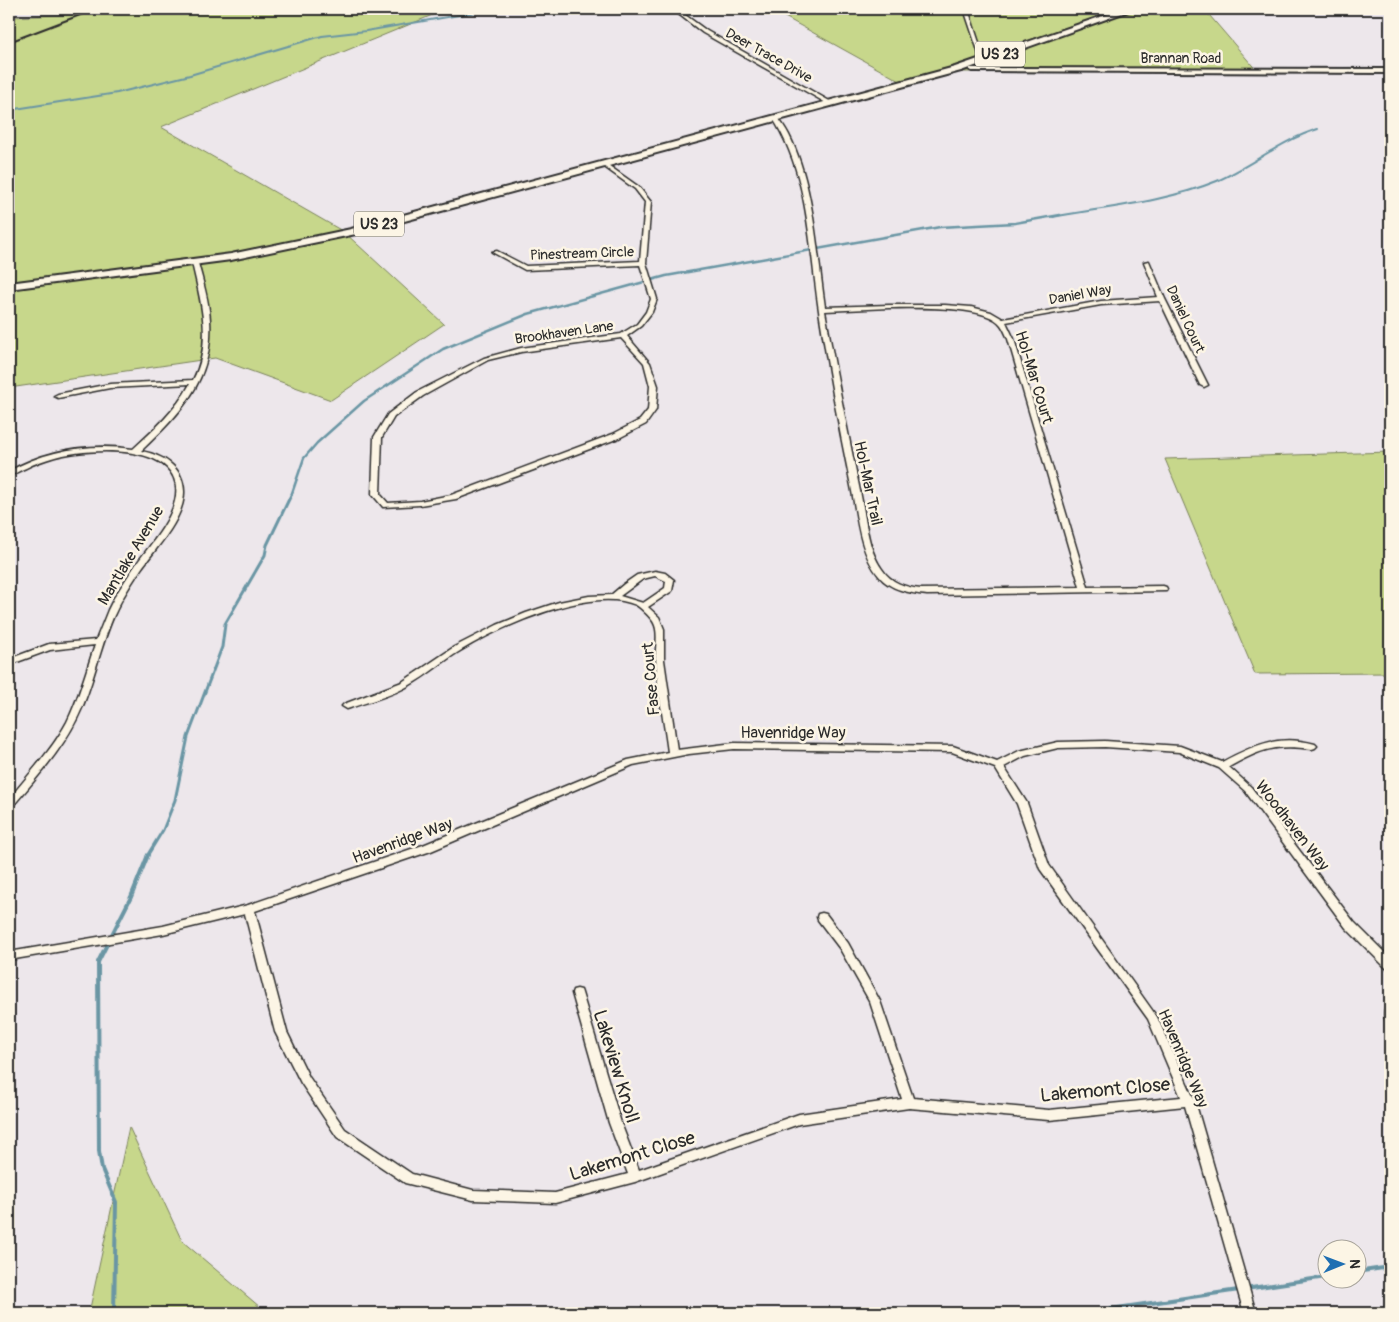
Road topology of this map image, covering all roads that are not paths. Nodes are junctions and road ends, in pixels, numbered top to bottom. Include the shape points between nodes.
1 (674, 9) edge
2 (966, 9) edge
3 (1130, 9) edge
4 (983, 60) junction
5 (958, 69) junction
6 (972, 69) joint
7 (1390, 71) edge
8 (830, 103) junction
9 (775, 117) junction
10 (605, 165) junction
11 (495, 252) dead end
12 (195, 262) junction
13 (1147, 262) dead end
14 (643, 263) junction
15 (9, 286) edge
16 (1162, 299) junction
17 (822, 309) junction
18 (1002, 321) junction
19 (623, 336) junction
20 (649, 369) joint
21 (196, 382) junction
22 (1204, 385) dead end
23 (58, 396) dead end
24 (136, 452) junction
25 (377, 454) joint
26 (9, 474) edge
27 (1084, 588) junction
28 (1163, 588) dead end
29 (614, 596) junction
30 (644, 606) junction
31 (100, 642) junction
32 (9, 662) edge
33 (346, 706) dead end
34 (1312, 746) dead end
35 (674, 754) junction
36 (998, 766) junction
37 (1222, 766) junction
38 (9, 805) edge
39 (249, 909) junction
40 (822, 917) dead end
41 (9, 956) edge
42 (1390, 966) edge
43 (577, 993) dead end
44 (1390, 1010) edge
45 (1390, 1018) edge
46 (1189, 1101) junction
47 (909, 1103) junction
48 (635, 1177) junction
49 (1250, 1313) edge

1 - 8 street, Deer Trace Drive via 705,32
2 - 4 street
3 - 4 main road, US 23
4 - 5 main road, US 23
5 - 6 street
5 - 8 main road, US 23
6 - 7 street, Brannan Road
8 - 9 main road, US 23
9 - 10 main road, US 23
9 - 17 street, Hol-Mar Trail via 793,149 811,230
10 - 12 main road, US 23 via 352,232
10 - 14 street, Brookhaven Lane via 637,188 648,202
11 - 14 street, Pinestream Circle via 525,268
12 - 15 main road, US 23
12 - 21 street via 207,318 208,344
13 - 16 street, Daniel Court
14 - 19 street, Brookhaven Lane via 654,299 639,325
16 - 18 street, Daniel Way via 1090,303
16 - 22 street, Daniel Court
17 - 18 street, Hol-Mar Court via 954,307 985,312
17 - 27 street, Hol-Mar Trail via 858,503 868,546 882,576 909,590 927,592
18 - 27 street, Hol-Mar Court via 1011,339
19 - 20 street
19 - 25 street, Brookhaven Lane via 521,350 486,359 420,394 391,416 378,437
20 - 25 street via 654,386 652,410 643,422 616,436 453,496 386,504 376,494
21 - 23 street via 110,386
21 - 24 street via 166,423
24 - 26 street, Mantlake Avenue via 109,448 81,450 43,458
24 - 31 street, Mantlake Avenue via 170,464 177,473 180,492 173,517 112,609
27 - 28 street, Hol-Mar Trail
29 - 30 street
29 - 30 street via 642,574 666,576 670,580 669,589
29 - 33 street via 564,603 482,634 398,688
30 - 35 street, Fase Court via 656,619 661,631 660,658
31 - 32 street via 49,647
31 - 38 street, Mantlake Avenue via 73,719 58,746
34 - 37 street via 1286,741 1257,747
35 - 36 street, Havenridge Way via 734,746 953,749
35 - 39 street, Havenridge Way via 631,762 428,848
36 - 37 street, Woodhaven Way via 1022,753 1058,745 1105,744 1180,749
36 - 46 street, Havenridge Way via 1022,804 1044,866 1152,1018
37 - 42 street, Woodhaven Way via 1248,789 1350,925
39 - 41 street, Havenridge Way via 163,930
39 - 48 street, Lakemont Close via 281,1032 304,1080 341,1133 409,1179 473,1195 555,1198
40 - 47 street via 844,946 875,1001
43 - 48 street, Lakeview Knoll via 615,1123
44 - 45 street
46 - 47 street, Lakemont Close via 1049,1116
46 - 49 street, Havenridge Way
47 - 48 street, Lakemont Close via 799,1119

